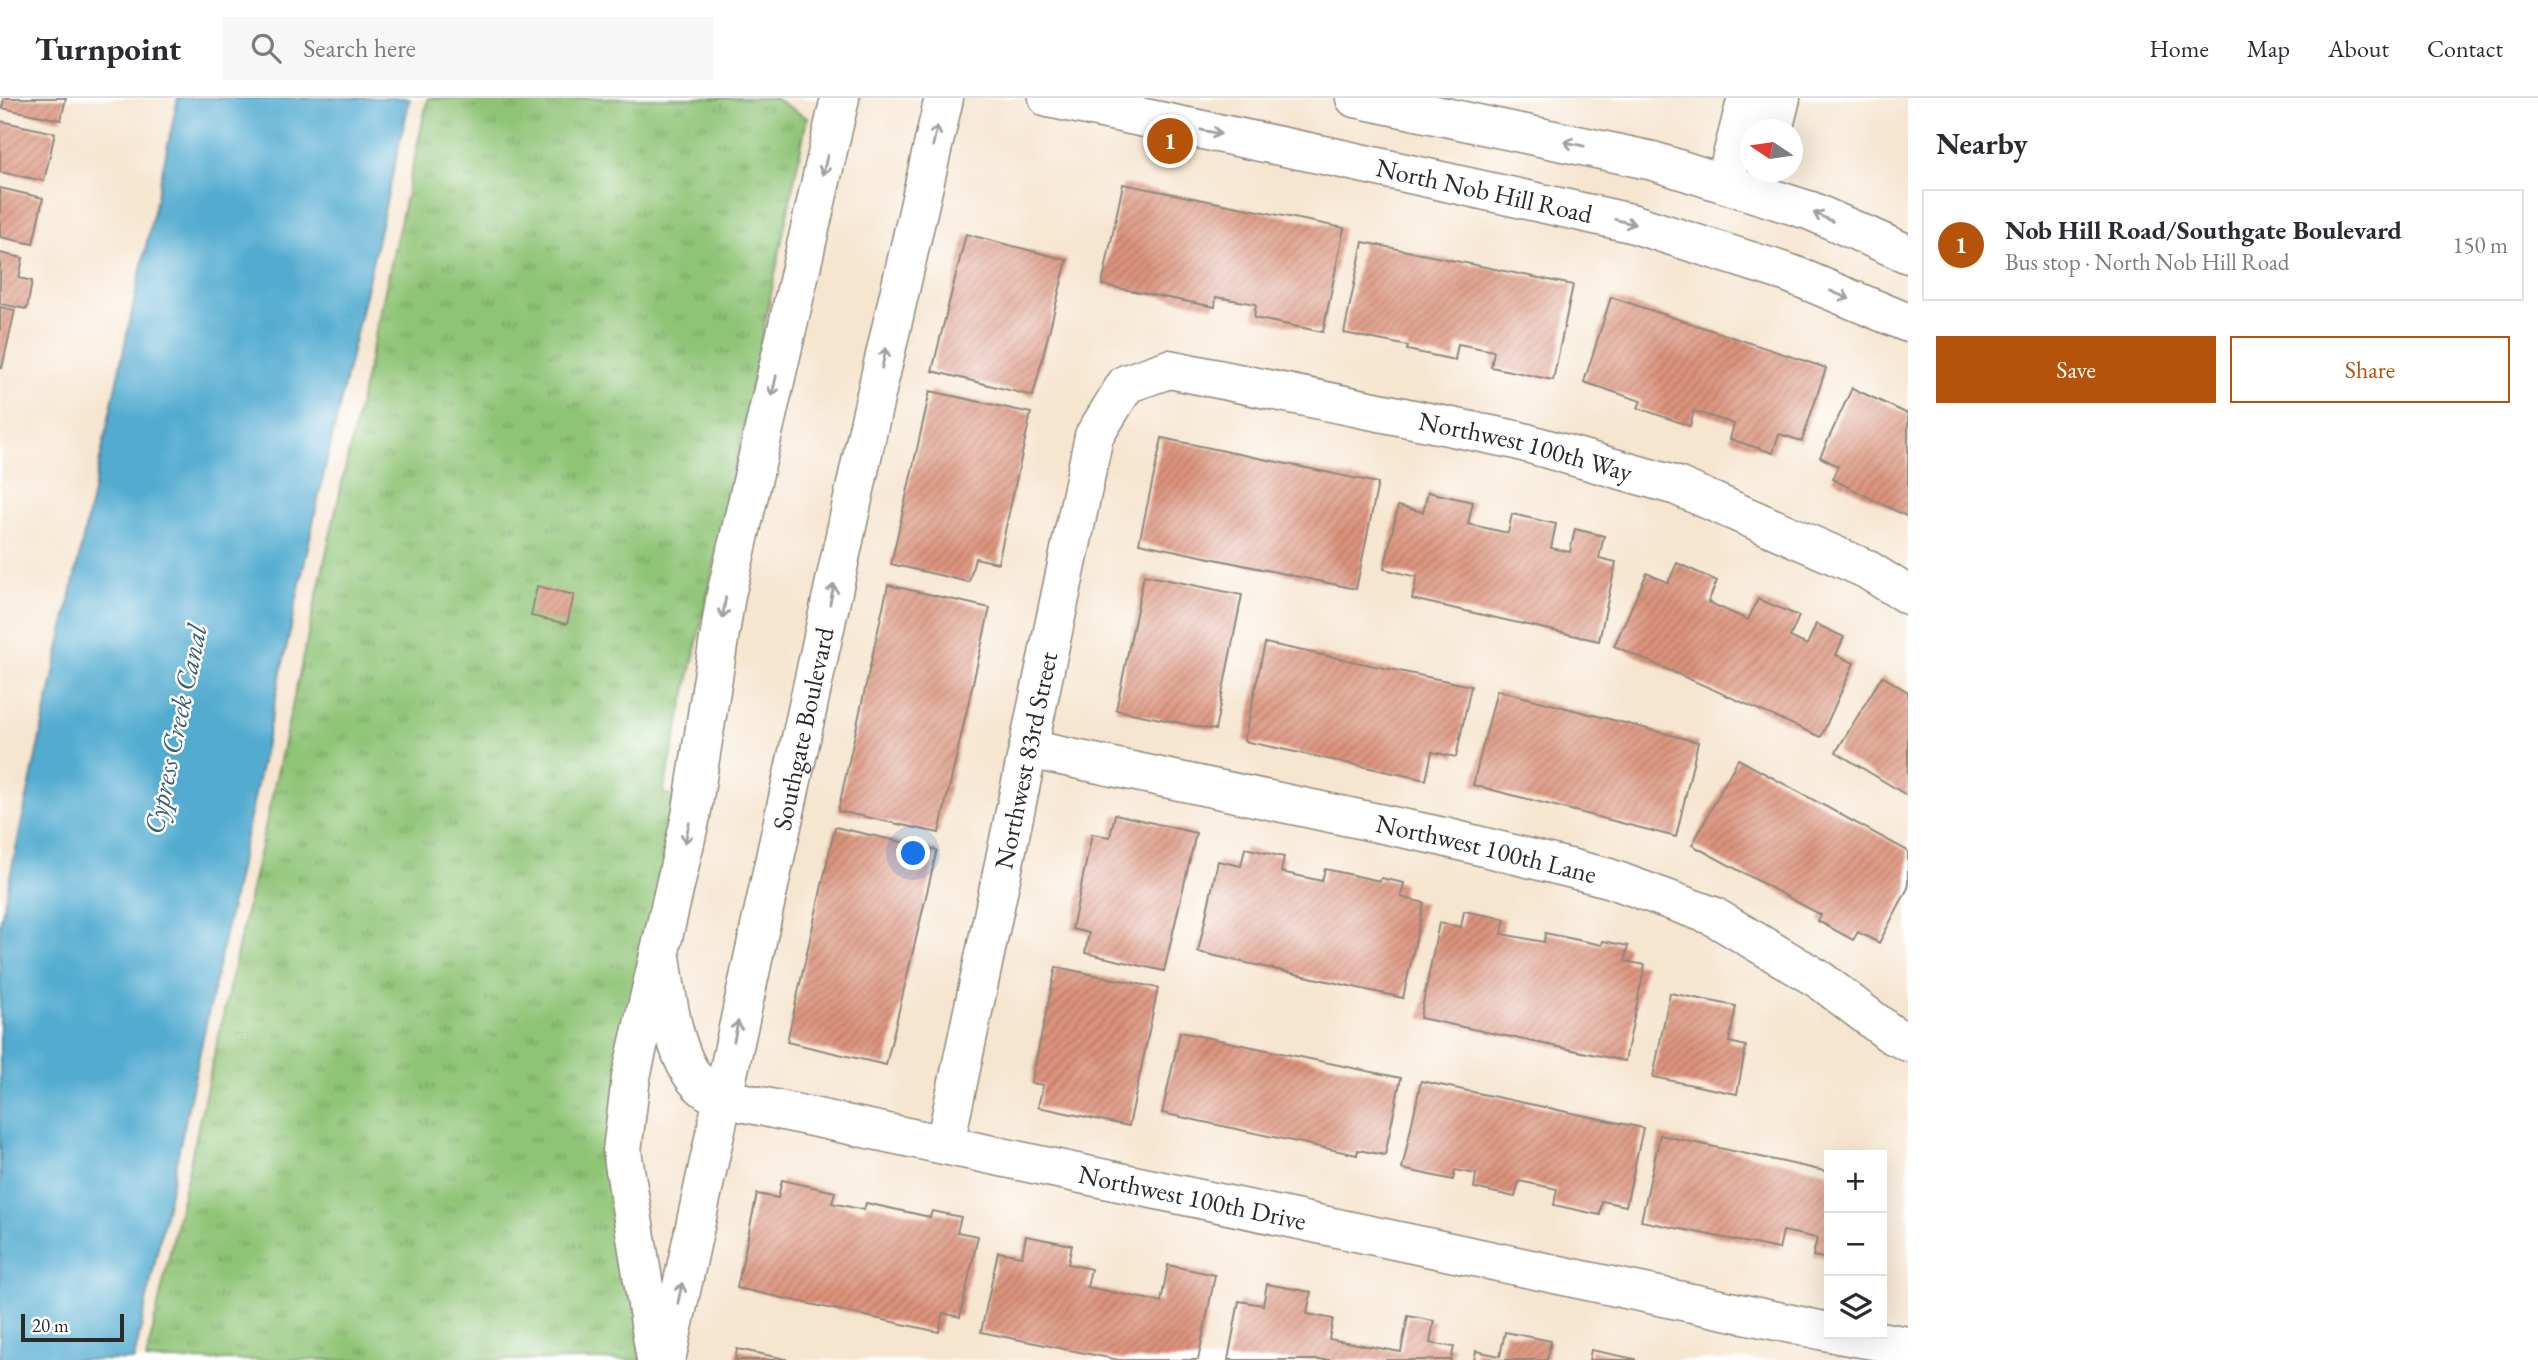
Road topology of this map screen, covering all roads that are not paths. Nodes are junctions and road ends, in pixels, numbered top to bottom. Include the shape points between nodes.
1 (840, 98) edge
2 (944, 98) edge
3 (1048, 98) edge
4 (1354, 98) edge
5 (1747, 98) edge
6 (1781, 98) edge
7 (1776, 119) edge
8 (1748, 183) edge
9 (1908, 254) edge
10 (1908, 323) edge
11 (1126, 384) joint
12 (1908, 595) edge
13 (1028, 749) junction
14 (660, 950) junction
15 (1908, 1042) edge
16 (722, 1098) junction
17 (945, 1144) junction
18 (1824, 1331) edge
19 (1867, 1339) edge
20 (1908, 1346) edge
21 (656, 1360) edge
22 (666, 1360) edge

1 -> 14 street via 726,595 691,816
16 -> 2 street, Southgate Boulevard
3 -> 10 street, North Nob Hill Road via 1631,223 1791,274
8 -> 4 street
5 - 8 street
6 - 7 street
9 -> 8 street
11 - 12 street, Northwest 100th Way via 1169,369 1516,440 1677,486 1866,569
11 - 13 street, Northwest 83rd Street via 1094,436
13 - 15 street, Northwest 100th Lane via 1444,837 1609,878 1713,916 1819,980
13 - 17 street, Northwest 83rd Street
14 - 16 street, Northwest 100th Drive via 671,1023 687,1066 702,1087
14 - 21 street via 631,1077 622,1152
16 - 17 street, Northwest 100th Drive
22 -> 16 street, Southgate Boulevard
17 - 18 street, Northwest 100th Drive
19 - 20 street

